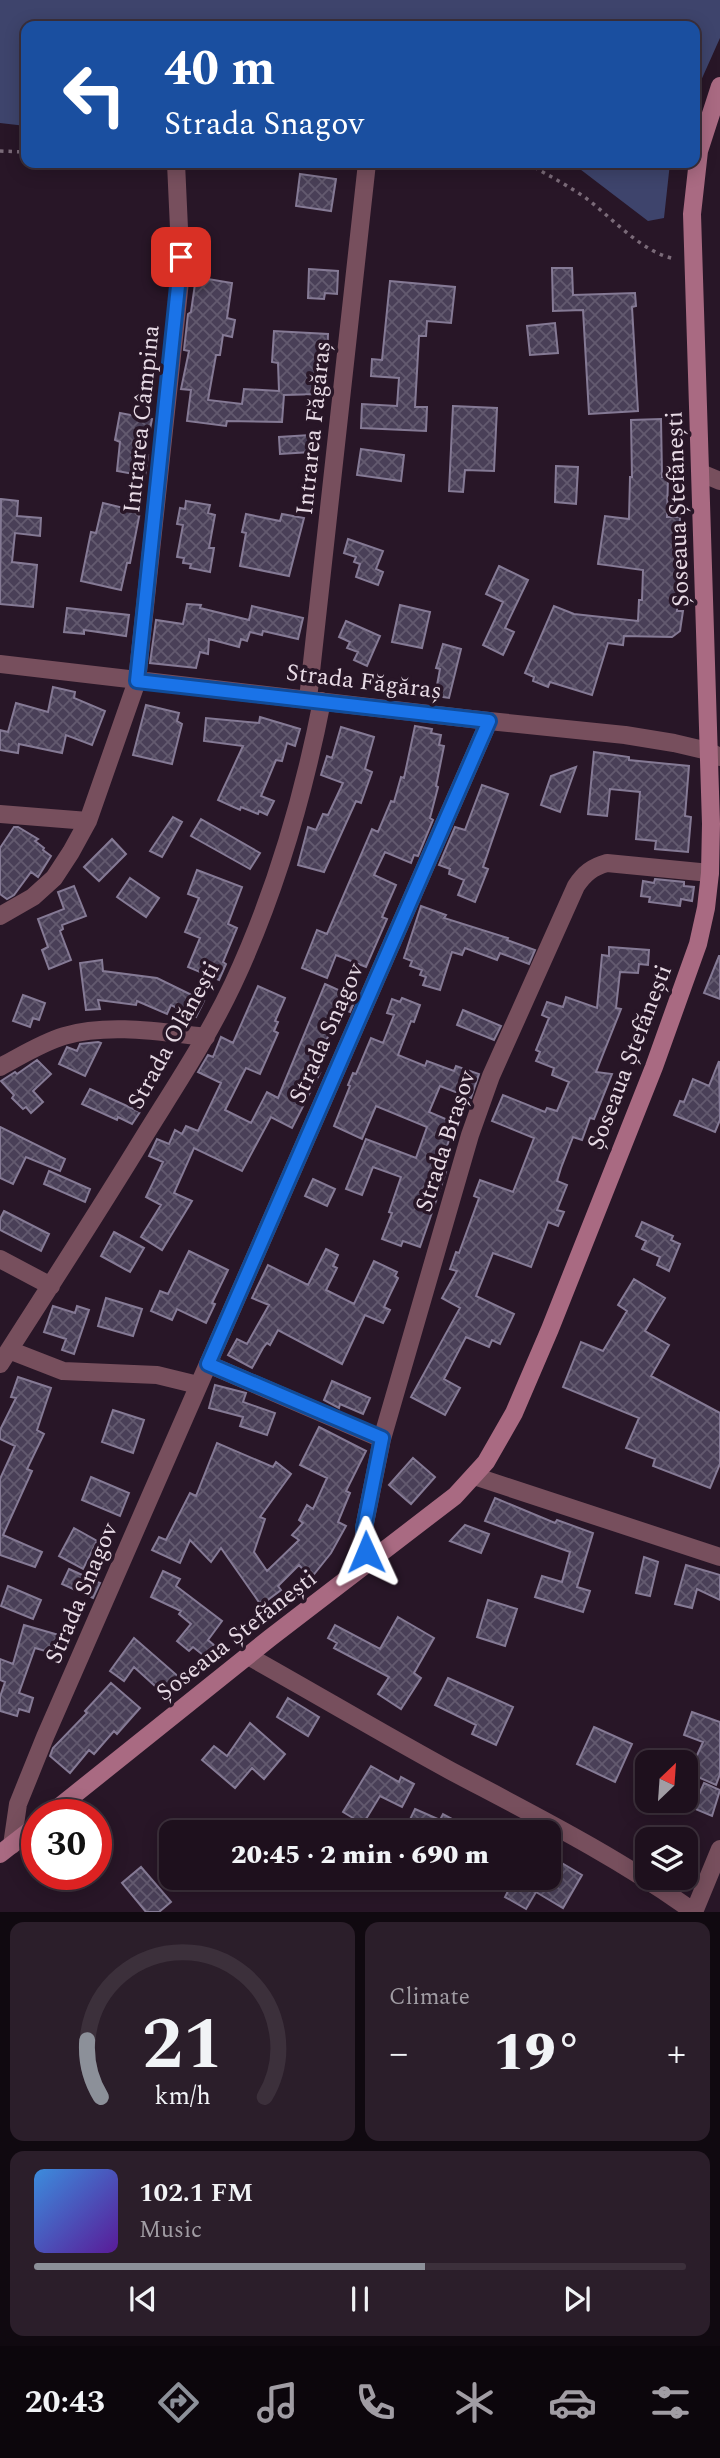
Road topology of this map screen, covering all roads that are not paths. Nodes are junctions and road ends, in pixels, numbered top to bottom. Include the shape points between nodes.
1 (720, 86) edge
2 (700, 148) edge
3 (176, 168) edge
4 (367, 168) edge
5 (697, 168) edge
6 (701, 473) junction
7 (720, 481) edge
8 (0, 664) edge
9 (137, 681) junction
10 (315, 700) junction
11 (489, 721) junction
12 (714, 754) edge
13 (0, 814) edge
14 (88, 821) junction
15 (710, 873) junction
16 (713, 910) edge
17 (0, 916) edge
18 (206, 1037) junction
19 (0, 1067) edge
20 (0, 1259) edge
21 (51, 1286) junction
22 (4, 1357) edge
23 (208, 1364) junction
24 (198, 1385) junction
25 (382, 1438) junction
26 (474, 1476) junction
27 (720, 1557) edge
28 (371, 1562) junction
29 (248, 1656) junction
30 (69, 1799) edge
31 (21, 1837) edge
32 (6, 1849) edge
33 (720, 1849) edge
34 (694, 1912) edge

1 - 2 main road, Șoseaua Ștefănești
3 - 9 street, Intrarea Câmpina via 181,272
4 - 10 street, Intrarea Făgăraș
5 - 6 main road, Șoseaua Ștefănești via 692,261
6 - 7 street
6 - 12 main road, Șoseaua Ștefănești
8 - 9 street, Strada Făgăraș
9 - 10 street, Strada Făgăraș
9 - 14 street, Intrarea Câmpina
10 - 11 street, Strada Făgăraș
10 - 18 street, Strada Olănești via 298,805 278,874
11 - 12 street, Strada Făgăraș via 625,735
11 - 23 street, Strada Snagov
12 - 15 main road, Șoseaua Ștefănești
13 - 14 street
14 - 17 street, Intrarea Câmpina via 54,878
15 - 16 main road, Șoseaua Ștefănești
15 - 25 street, Strada Brașov via 607,863 591,869 576,886 480,1105
16 - 26 main road, Șoseaua Ștefănești via 550,1329 514,1413
18 - 19 street via 87,1031 40,1045
18 - 21 street, Strada Olănești
20 - 21 street
21 - 22 street, Strada Olănești
22 - 24 street via 63,1371 157,1375
23 - 24 street, Strada Snagov
23 - 25 street
24 - 32 street, Strada Snagov via 22,1793
25 - 28 street, Strada Brașov via 364,1528
26 - 27 street
26 - 28 main road, Șoseaua Ștefănești
28 - 29 main road, Șoseaua Ștefănești
29 - 30 main road, Șoseaua Ștefănești
29 - 34 street via 615,1860
31 - 32 main road
33 - 34 street

